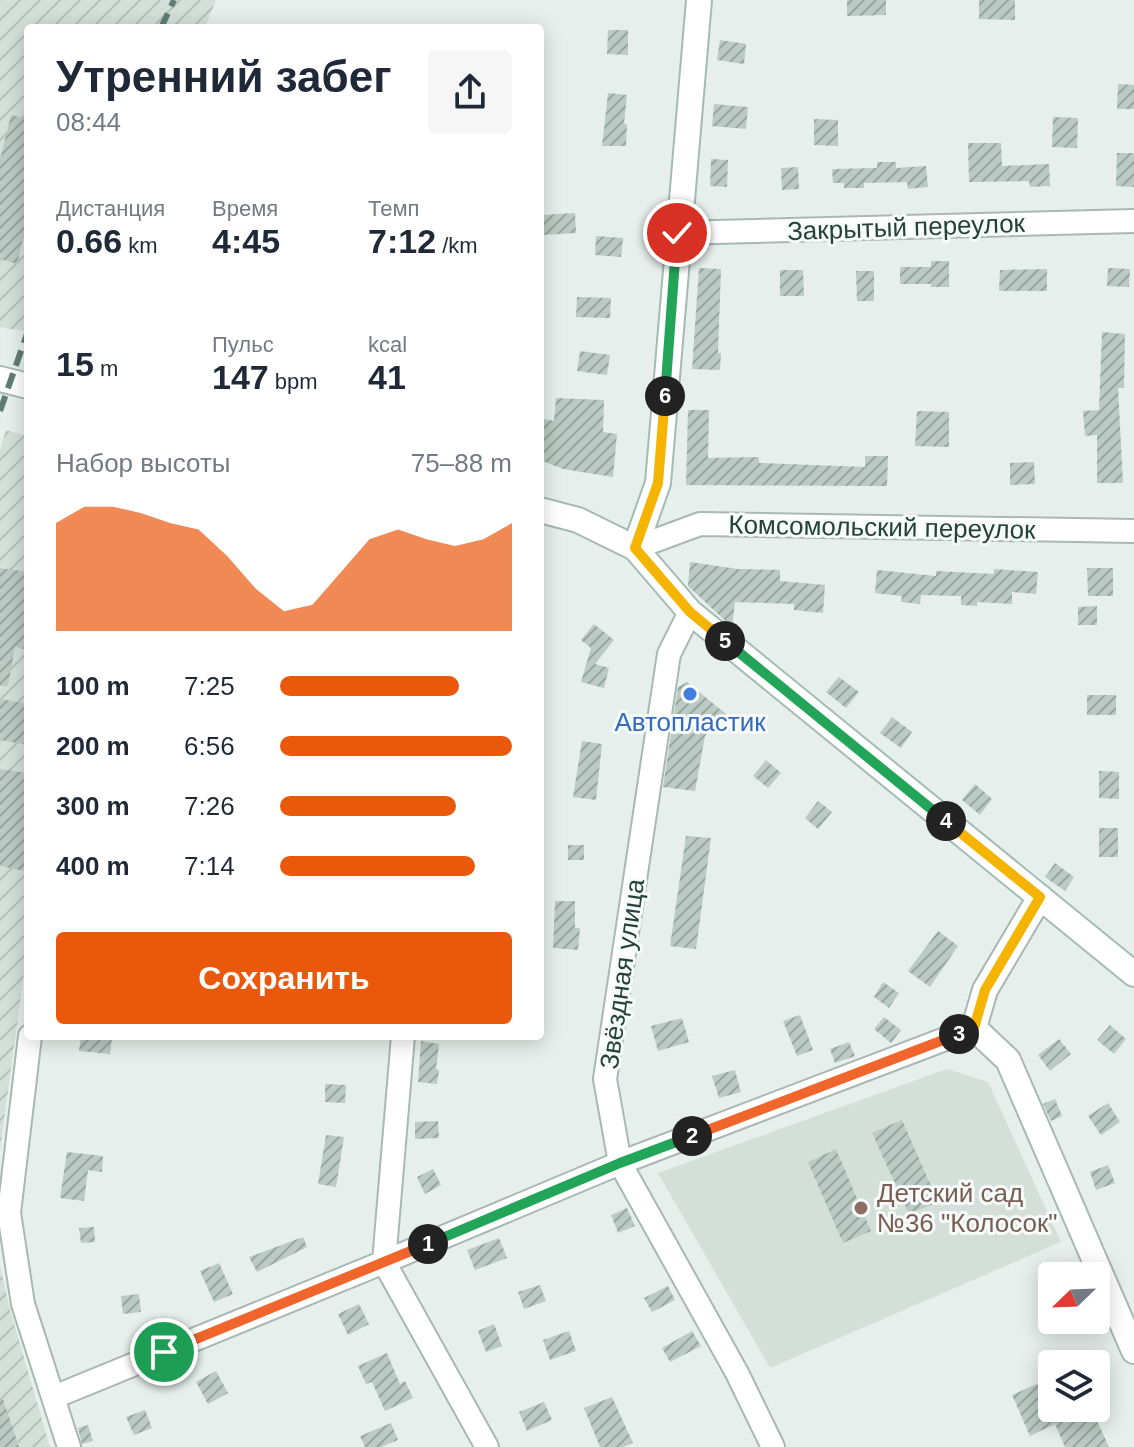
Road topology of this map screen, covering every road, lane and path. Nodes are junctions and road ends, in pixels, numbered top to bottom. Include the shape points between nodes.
1 (699, 0) edge
2 (1134, 221) edge
3 (677, 233) junction
4 (0, 379) edge
5 (24, 385) edge
6 (544, 511) edge
7 (1134, 531) edge
8 (635, 548) junction
9 (690, 612) junction
10 (1040, 897) junction
11 (1134, 974) edge
12 (974, 1028) junction
13 (30, 1040) edge
14 (403, 1040) edge
15 (620, 1163) junction
16 (384, 1262) junction
17 (1134, 1351) edge
18 (54, 1397) junction
19 (69, 1447) edge
20 (487, 1447) edge
21 (773, 1447) edge

1 - 3 main road
2 - 3 street, Закрытый переулок
3 - 8 main road via 658,483
4 - 5 main road
6 - 8 main road via 578,520
7 - 8 street, Комсомольский переулок via 700,524
8 - 9 main road
9 - 10 main road
9 - 15 street, Звёздная улица via 669,654 605,1079
10 - 11 main road
10 - 12 main road via 985,990
12 - 15 street
12 - 17 main road via 1008,1060
13 - 18 street via 9,1213 23,1304
14 - 16 street
15 - 16 street
15 - 21 street, Звёздная улица
16 - 18 street
16 - 20 street
18 - 19 street

